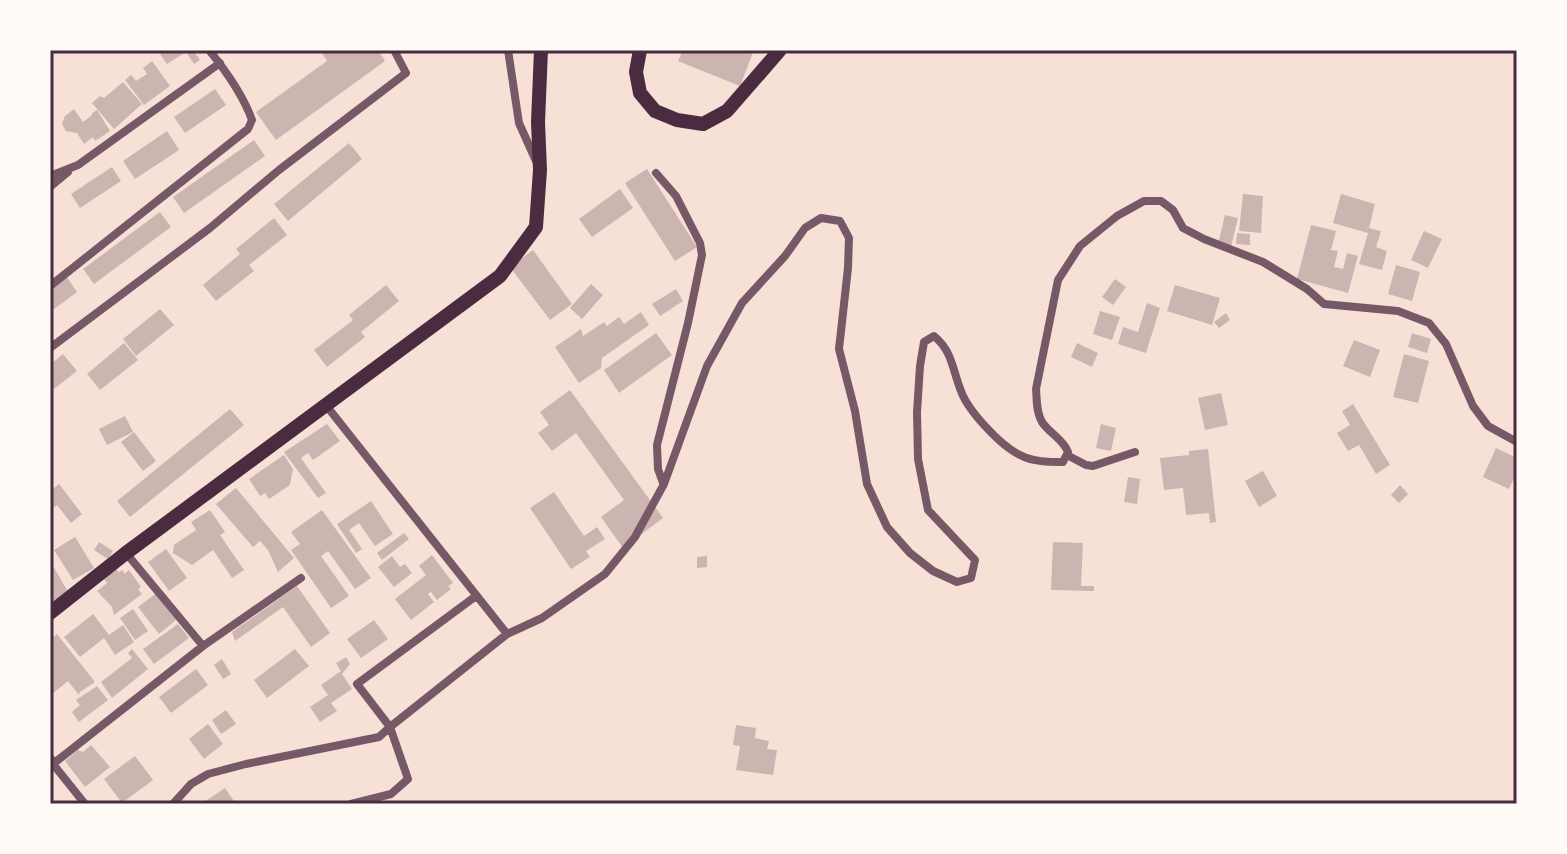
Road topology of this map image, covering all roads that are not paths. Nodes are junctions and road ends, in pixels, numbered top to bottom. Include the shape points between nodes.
1 (209, 50) edge
2 (394, 50) edge
3 (508, 50) edge
4 (541, 50) edge
5 (640, 50) edge
6 (780, 50) edge
7 (220, 63) junction
8 (78, 165) junction
9 (540, 170) junction
10 (656, 173) dead end
11 (50, 176) edge
12 (50, 187) edge
13 (50, 286) edge
14 (50, 348) edge
15 (325, 404) junction
16 (1517, 442) edge
17 (1135, 452) dead end
18 (1067, 455) junction
19 (664, 484) junction
20 (126, 553) junction
21 (301, 578) dead end
22 (476, 596) junction
23 (50, 613) edge
24 (507, 634) junction
25 (203, 646) junction
26 (390, 727) junction
27 (52, 760) edge
28 (85, 804) edge
29 (173, 804) edge
30 (351, 804) edge

1 - 7 street
2 - 14 street via 406,73
3 - 9 street via 519,123
4 - 9 main road
5 - 6 main road via 640,93 655,111 703,124 727,111
7 - 8 street
7 - 13 street via 248,107 248,129
8 - 11 street
8 - 12 street
9 - 15 main road via 536,227 500,276
10 - 19 street via 676,196 702,255 657,445
15 - 20 main road
15 - 22 street
16 - 18 street via 1488,426 1473,406 1446,344 1429,323 1398,311 1324,304 1263,262 1183,228 1161,201 1144,201 1080,246 1058,280 1036,389 1042,422 1066,446
17 - 18 street via 1093,466
18 - 19 street via 1056,462 1019,455 987,429 962,396 946,347 934,336 924,342 918,459 928,510 975,560 971,578 957,582 910,553 887,527 867,484 839,349 849,238 840,221 821,218 805,228 742,303 707,366
19 - 24 street via 635,537 605,574 542,618
20 - 23 main road
20 - 25 street
21 - 25 street
22 - 24 street
22 - 26 street via 357,684
24 - 26 street
25 - 27 street
26 - 29 street via 379,737 208,774
26 - 30 street via 408,779 391,794
27 - 28 street

